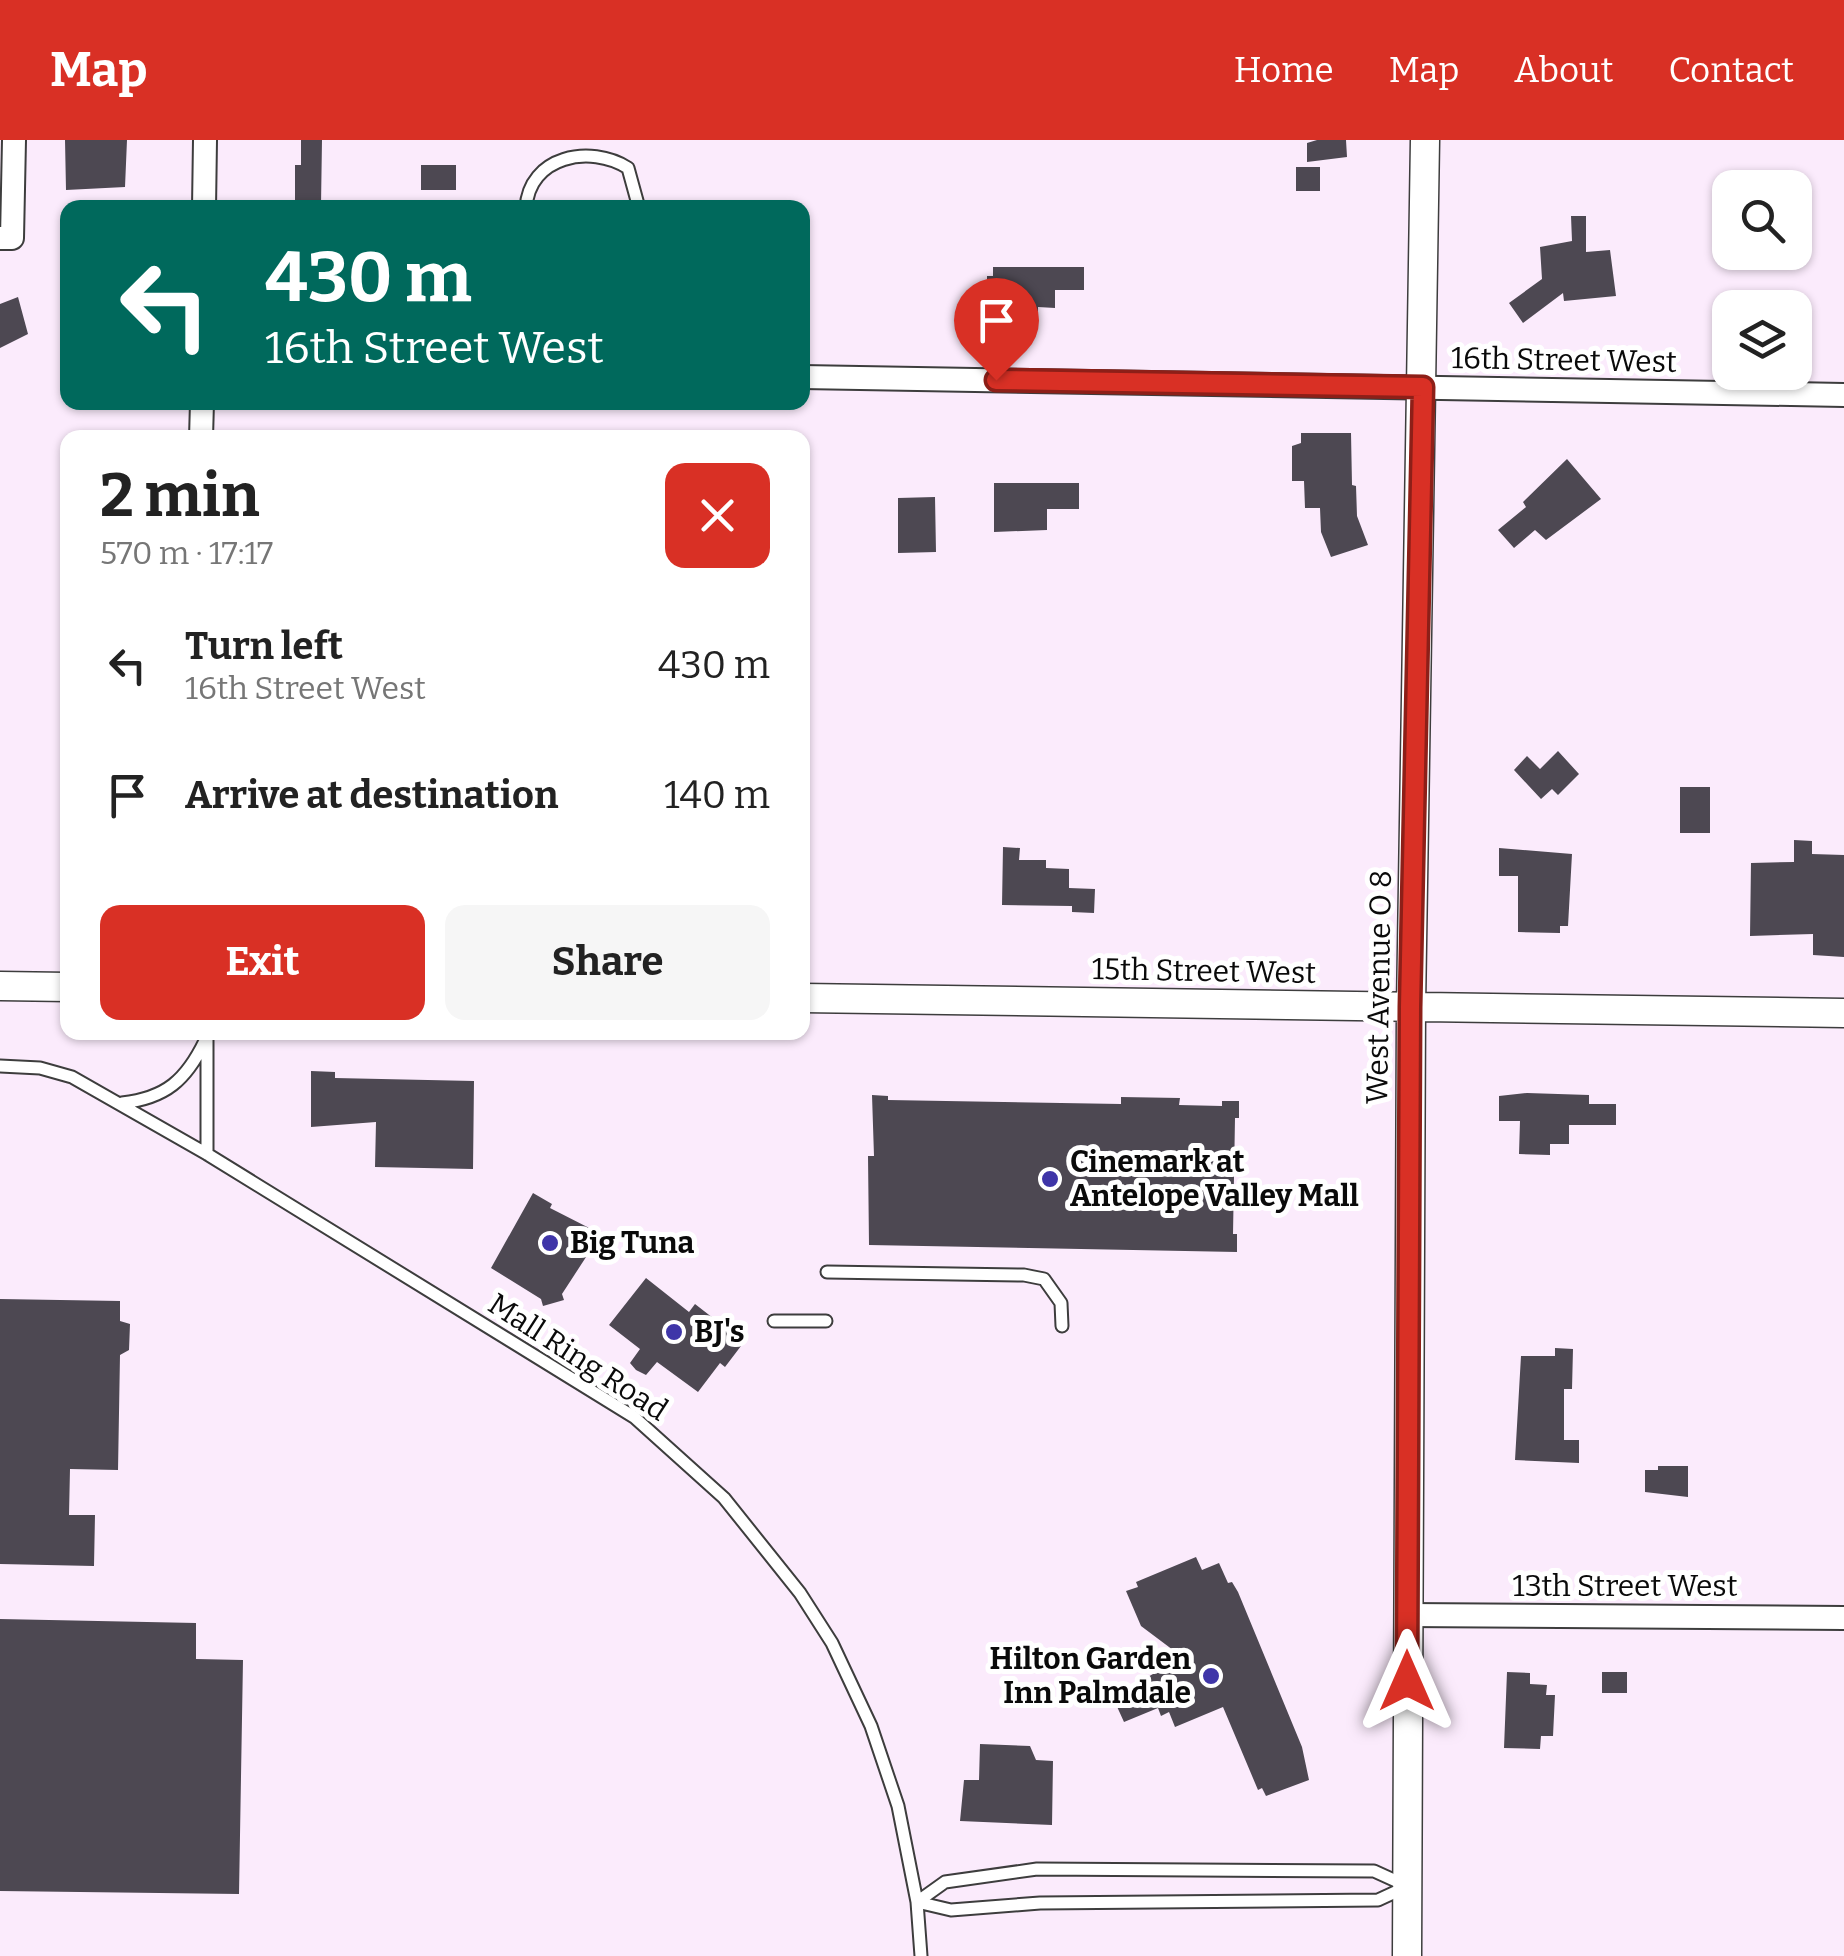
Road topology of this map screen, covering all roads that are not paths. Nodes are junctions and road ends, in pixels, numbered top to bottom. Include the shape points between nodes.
1 (14, 140) edge
2 (205, 140) edge
3 (1425, 140) edge
4 (204, 200) edge
5 (528, 200) edge
6 (637, 200) edge
7 (6, 238) edge
8 (810, 377) edge
9 (1423, 387) junction
10 (1844, 395) edge
11 (0, 986) edge
12 (60, 987) edge
13 (810, 998) edge
14 (1410, 1007) junction
15 (1844, 1013) edge
16 (205, 1040) edge
17 (207, 1040) edge
18 (0, 1066) edge
19 (120, 1103) junction
20 (207, 1154) junction
21 (827, 1272) dead end
22 (774, 1320) dead end
23 (826, 1321) dead end
24 (1062, 1326) dead end
25 (1406, 1615) junction
26 (1844, 1618) edge
27 (1408, 1886) junction
28 (917, 1902) junction
29 (922, 1956) edge
30 (1407, 1956) edge

1 - 7 street
2 - 4 street
3 - 9 street, West Avenue O 8
5 - 6 lane via 548,164 584,157 606,157 628,168
8 - 9 street, 16th Street West
9 - 10 street, 16th Street West
9 - 14 street, West Avenue O 8
11 - 12 street
13 - 14 street, 15th Street West
14 - 15 street, 15th Street West
14 - 25 street, West Avenue O 8
16 - 19 lane via 191,1070 169,1091
17 - 20 lane
18 - 19 lane, Mall Ring Road via 52,1070
19 - 20 lane, Mall Ring Road
20 - 28 lane, Mall Ring Road via 634,1417 724,1498 800,1593 860,1700 898,1806
21 - 24 lane via 1044,1279 1061,1303
22 - 23 lane
25 - 26 street, 13th Street West
25 - 27 street, West Avenue O 8
27 - 28 lane via 1378,1900 1040,1902 951,1910
27 - 28 lane via 1374,1871 1037,1870 946,1882
27 - 30 street, West Avenue O 8
28 - 29 lane, Mall Ring Road

